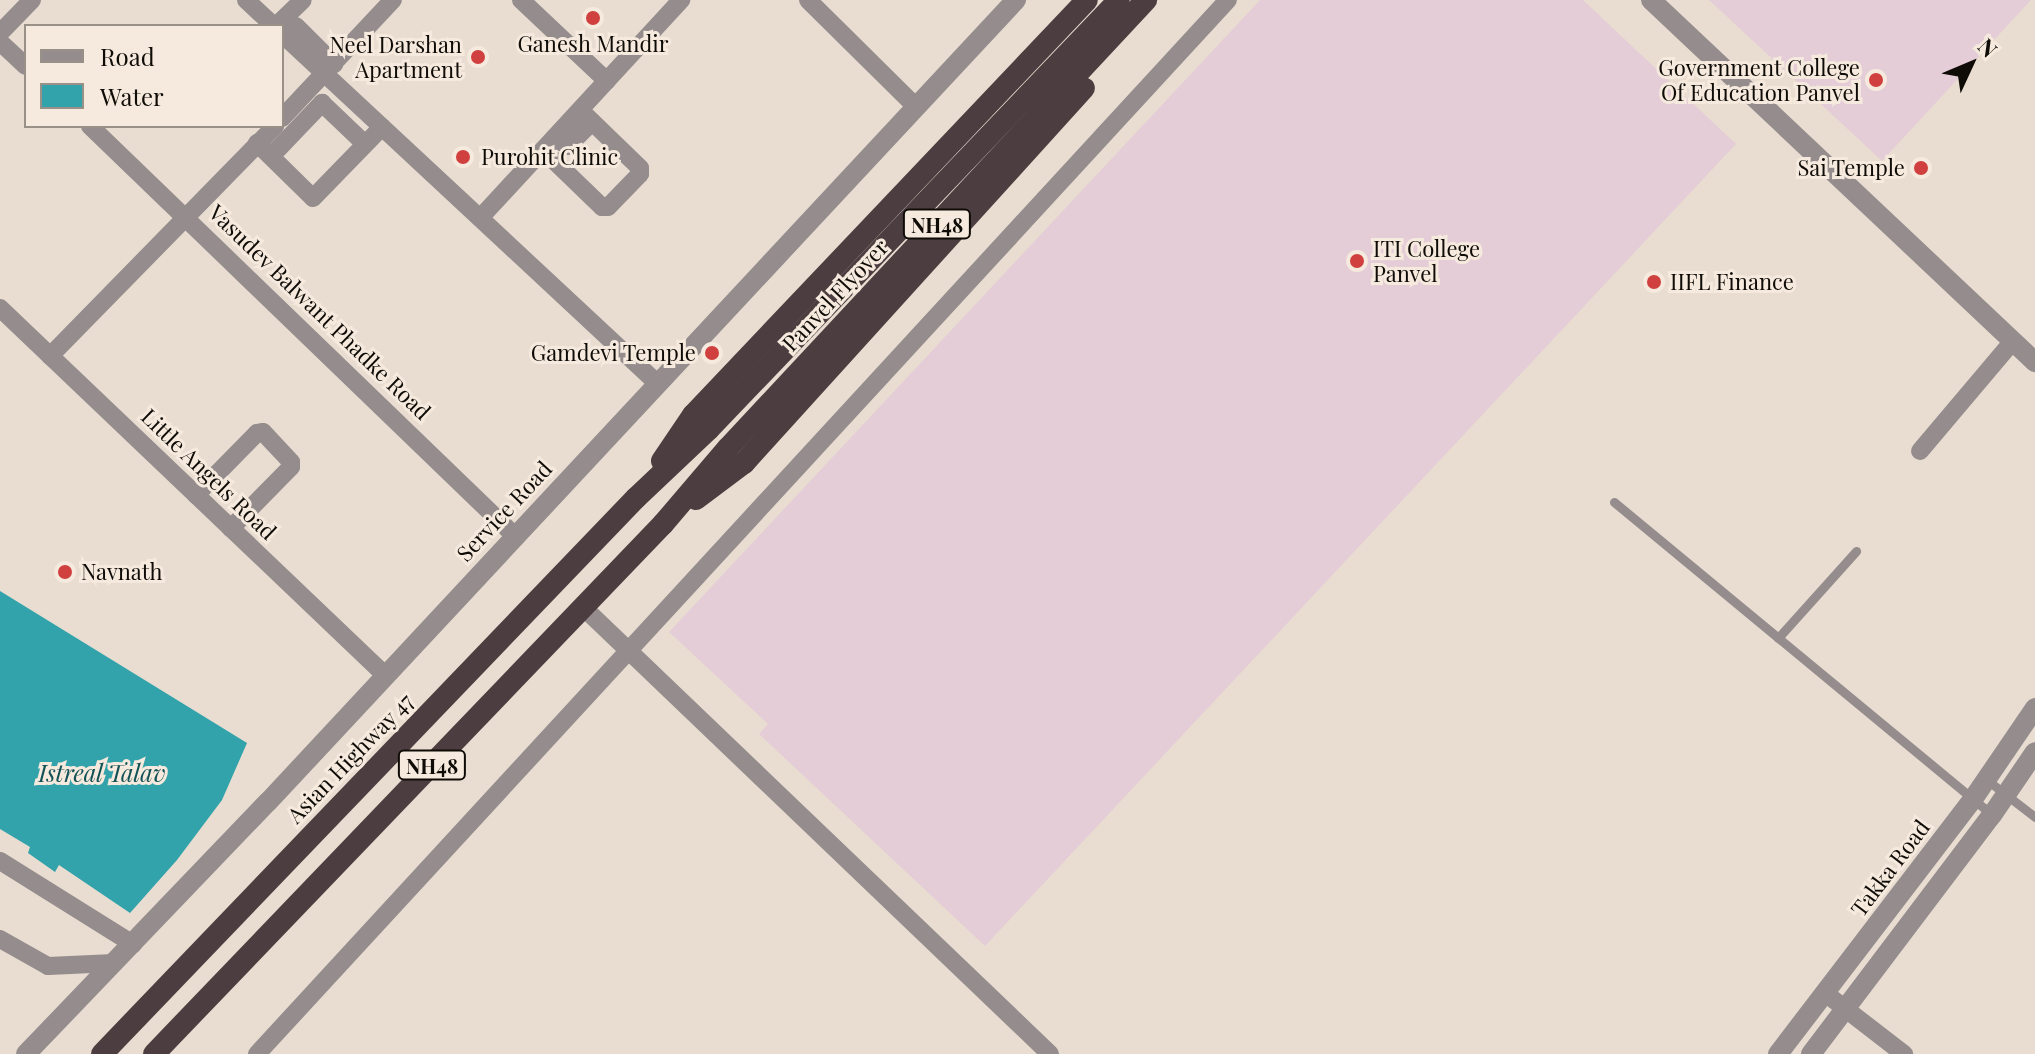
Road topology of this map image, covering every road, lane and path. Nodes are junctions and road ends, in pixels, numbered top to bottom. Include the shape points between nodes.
1 (32, 0) edge
2 (246, 0) edge
3 (521, 0) edge
4 (681, 0) edge
5 (808, 0) edge
6 (1016, 0) edge
7 (1087, 0) edge
8 (1119, 0) edge
9 (1146, 0) edge
10 (1164, 0) edge
11 (1228, 0) edge
12 (1651, 0) edge
13 (386, 2) edge
14 (287, 20) edge
15 (0, 33) edge
16 (0, 42) edge
17 (330, 62) junction
18 (24, 64) edge
19 (607, 81) junction
20 (322, 103) junction
21 (916, 107) junction
22 (284, 116) edge
23 (586, 116) junction
24 (382, 127) junction
25 (92, 128) edge
26 (273, 128) edge
27 (257, 143) junction
28 (365, 144) junction
29 (548, 144) junction
30 (278, 149) dead end
31 (187, 216) junction
32 (480, 218) junction
33 (0, 308) edge
34 (2013, 341) junction
35 (50, 356) junction
36 (2035, 362) edge
37 (657, 383) junction
38 (1920, 451) dead end
39 (196, 495) junction
40 (636, 498) junction
41 (1614, 502) dead end
42 (663, 524) junction
43 (231, 528) junction
44 (514, 535) junction
45 (1856, 551) dead end
46 (584, 608) junction
47 (1778, 638) junction
48 (629, 652) junction
49 (384, 674) junction
50 (2035, 708) edge
51 (2035, 752) edge
52 (1987, 780) junction
53 (2006, 795) junction
54 (1973, 799) junction
55 (1992, 815) junction
56 (2035, 817) edge
57 (0, 861) edge
58 (0, 939) edge
59 (133, 944) junction
60 (114, 963) junction
61 (1825, 993) junction
62 (1845, 1008) junction
63 (26, 1054) edge
64 (102, 1054) edge
65 (154, 1054) edge
66 (257, 1054) edge
67 (1050, 1054) edge
68 (1778, 1054) edge
69 (1811, 1054) edge
70 (1904, 1054) edge

1 - 15 street
2 - 14 street
3 - 19 street
4 - 19 street
5 - 21 street
6 - 21 street, Service Road
7 - 40 highway via 693,415
8 - 40 highway, Panvel Flyover / NH48 via 709,429
9 - 42 highway, Panvel Flyover / NH48
10 - 42 highway via 744,463
11 - 48 street
12 - 34 street
13 - 17 street
14 - 17 street
16 - 18 street
17 - 20 street
17 - 22 street
17 - 24 street
19 - 23 street
20 - 28 street
20 - 30 street
21 - 37 street, Service Road
23 - 29 street
23 - 29 street via 640,168 608,207 602,207
24 - 28 street
24 - 32 street
25 - 31 street, Vasudev Balwant Phadke Road
26 - 27 street
27 - 28 street via 313,198
27 - 31 street
29 - 32 street
31 - 35 street
31 - 44 street, Vasudev Balwant Phadke Road
32 - 37 street
33 - 35 street, Little Angels Road
34 - 36 street
34 - 38 street
35 - 39 street, Little Angels Road
37 - 44 street, Service Road
39 - 43 street, Little Angels Road
39 - 43 street via 263,432 291,467
40 - 64 highway, Asian Highway 47 / NH48
41 - 47 lane
42 - 46 highway, NH48
43 - 49 street, Little Angels Road
44 - 49 street, Service Road
45 - 47 lane
46 - 48 street
46 - 65 highway, NH48
47 - 54 lane
48 - 66 street
48 - 67 street
49 - 59 street, Service Road
50 - 52 street, Takka Road
51 - 53 street
52 - 53 lane
52 - 54 street, Takka Road
53 - 55 street
53 - 56 lane
54 - 55 lane
54 - 61 street, Takka Road
55 - 62 street
57 - 59 street
58 - 60 street via 48,966
59 - 60 street, Service Road
60 - 63 street, Service Road
61 - 62 street
61 - 68 street, Takka Road
62 - 69 street
62 - 70 street

